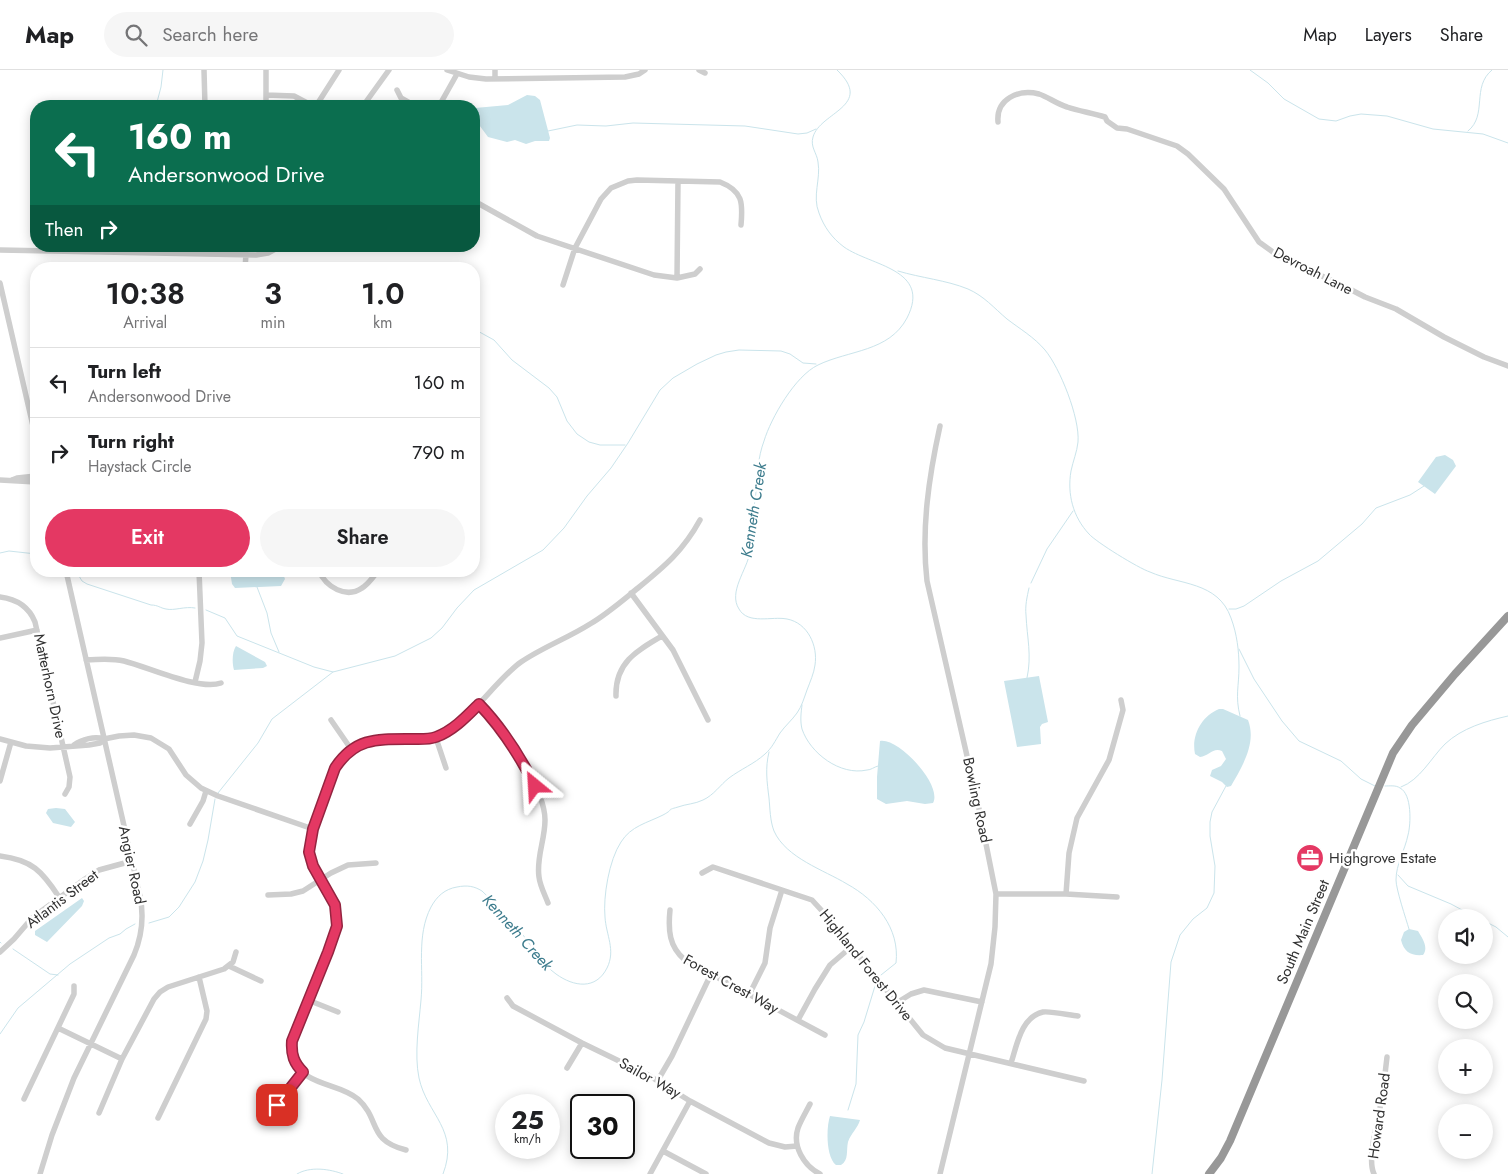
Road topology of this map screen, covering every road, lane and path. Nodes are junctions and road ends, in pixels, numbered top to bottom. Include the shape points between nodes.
1 (204, 70) edge
2 (266, 70) edge
3 (339, 70) edge
4 (389, 70) edge
5 (447, 70) edge
6 (494, 70) edge
7 (574, 70) edge
8 (645, 70) edge
9 (457, 74) junction
10 (574, 77) junction
11 (495, 79) junction
12 (397, 90) dead end
13 (266, 95) junction
14 (205, 100) edge
15 (266, 100) edge
16 (302, 100) edge
17 (319, 100) edge
18 (367, 100) edge
19 (404, 100) edge
20 (442, 100) edge
21 (998, 122) dead end
22 (678, 181) junction
23 (480, 204) edge
24 (741, 225) dead end
25 (575, 248) junction
26 (0, 250) edge
27 (30, 250) edge
28 (123, 252) edge
29 (270, 252) edge
30 (246, 254) junction
31 (245, 262) edge
32 (700, 268) dead end
33 (677, 278) junction
34 (0, 283) edge
35 (563, 285) dead end
36 (1508, 366) edge
37 (30, 414) edge
38 (940, 426) dead end
39 (30, 477) edge
40 (0, 480) edge
41 (12, 480) junction
42 (30, 482) edge
43 (700, 520) dead end
44 (67, 577) edge
45 (199, 577) edge
46 (321, 577) edge
47 (373, 577) edge
48 (632, 594) junction
49 (0, 597) edge
50 (1508, 616) edge
51 (38, 630) junction
52 (662, 636) junction
53 (0, 638) edge
54 (86, 660) junction
55 (194, 682) junction
56 (221, 683) dead end
57 (616, 696) dead end
58 (1121, 700) dead end
59 (479, 704) junction
60 (331, 720) dead end
61 (708, 720) dead end
62 (436, 738) junction
63 (0, 739) edge
64 (104, 739) junction
65 (11, 742) junction
66 (63, 747) junction
67 (351, 749) junction
68 (446, 768) dead end
69 (0, 781) edge
70 (206, 791) junction
71 (66, 794) dead end
72 (190, 824) dead end
73 (313, 829) junction
74 (0, 856) edge
75 (132, 860) junction
76 (376, 863) dead end
77 (702, 873) dead end
78 (320, 880) junction
79 (782, 890) junction
80 (996, 894) junction
81 (1066, 894) junction
82 (268, 895) dead end
83 (59, 897) junction
84 (1117, 897) dead end
85 (548, 903) dead end
86 (670, 910) dead end
87 (851, 947) junction
88 (0, 952) edge
89 (236, 952) dead end
90 (229, 966) junction
91 (711, 974) junction
92 (198, 977) junction
93 (261, 981) dead end
94 (74, 986) dead end
95 (749, 995) junction
96 (507, 998) dead end
97 (308, 1000) junction
98 (898, 1002) junction
99 (982, 1002) junction
100 (338, 1012) dead end
101 (1078, 1016) dead end
102 (798, 1020) junction
103 (58, 1028) junction
104 (825, 1035) dead end
105 (90, 1043) junction
106 (582, 1043) junction
107 (969, 1053) junction
108 (1386, 1058) dead end
109 (122, 1059) junction
110 (1011, 1063) junction
111 (568, 1068) dead end
112 (303, 1072) junction
113 (658, 1080) junction
114 (1084, 1082) dead end
115 (24, 1099) dead end
116 (690, 1100) junction
117 (810, 1104) dead end
118 (277, 1105) dead end
119 (99, 1113) dead end
120 (158, 1118) dead end
121 (797, 1146) junction
122 (406, 1150) dead end
123 (663, 1151) junction
124 (40, 1174) edge
125 (650, 1174) edge
126 (706, 1174) edge
127 (820, 1174) edge
128 (940, 1174) edge
129 (1209, 1174) edge
130 (1374, 1174) edge

1 - 14 street
2 - 13 street
3 - 17 street
4 - 18 street
5 - 9 street
6 - 11 street
7 - 10 street
8 - 10 street via 632,76
9 - 11 street
9 - 20 street
10 - 11 street
12 - 19 street
13 - 15 street
13 - 16 street via 294,96
21 - 36 street, Devroah Lane via 1001,104 1012,96 1027,92 1040,94 1065,107 1105,117 1118,128 1177,146 1224,188 1259,242 1282,258 1396,309 1444,337
22 - 24 street via 712,181 729,185 741,200
22 - 25 street via 628,181 611,188 601,199
22 - 33 street
23 - 25 street via 530,233
25 - 33 street via 654,275
25 - 35 street
26 - 27 street
28 - 30 street
29 - 30 street
30 - 31 street
32 - 33 street via 695,274
34 - 37 street
38 - 80 street, Bowling Road via 927,509 924,552 927,581
39 - 41 street
40 - 41 street
41 - 42 street
43 - 48 street via 672,560
44 - 54 street, Angier Road
45 - 55 street via 202,643
46 - 47 street via 336,590 351,592 363,588
48 - 52 street
48 - 59 street via 589,625 522,661
49 - 51 street, Matterhorn Drive via 24,606
50 - 129 highway, South Main Street via 1442,688 1393,753 1230,1141
51 - 53 street
51 - 66 street, Matterhorn Drive
52 - 57 street via 626,662 620,670
52 - 61 street via 673,650
54 - 55 street via 122,660
54 - 64 street, Angier Road
55 - 56 street via 211,686
58 - 81 street via 1123,710 1109,760 1077,818 1068,854
59 - 62 street
59 - 85 street via 510,741 541,799 546,818 538,873
60 - 67 street
62 - 67 street via 377,739
62 - 68 street
63 - 65 street
64 - 66 street via 98,737
64 - 70 street via 134,735 156,740 169,749 190,779
64 - 75 street, Angier Road
65 - 66 street via 36,748
65 - 69 street
66 - 71 street, Matterhorn Drive via 70,781
67 - 73 street via 335,768
70 - 72 street
70 - 73 street
73 - 78 street via 309,852
74 - 83 street via 34,865
75 - 83 street, Atlantis Street via 99,870
75 - 105 street, Angier Road via 142,909 140,937
76 - 78 street via 348,866
77 - 79 street, Highland Forest Drive via 713,867
78 - 82 street via 297,893
78 - 97 street via 335,905 337,926
79 - 87 street, Highland Forest Drive via 812,900
79 - 95 street via 770,928 765,963
80 - 81 street
80 - 99 street, Bowling Road via 991,964
81 - 84 street
83 - 88 street, Atlantis Street via 32,918
86 - 91 street, Forest Crest Way via 670,938 678,955
87 - 98 street, Highland Forest Drive
87 - 102 street via 830,965
89 - 90 street
90 - 92 street
90 - 93 street
91 - 95 street, Forest Crest Way
91 - 113 street
92 - 109 street via 160,992 148,1007
92 - 120 street via 207,1011 206,1020
94 - 103 street via 74,994
95 - 102 street, Forest Crest Way
96 - 106 street, Sailor Way via 513,1006
97 - 100 street
97 - 112 street via 292,1049 294,1061
98 - 99 street via 924,990
98 - 107 street, Highland Forest Drive via 923,1035 945,1048
99 - 107 street, Bowling Road
101 - 110 street via 1043,1012 1029,1020 1020,1034
102 - 104 street, Forest Crest Way
103 - 105 street
103 - 115 street
105 - 109 street
105 - 124 street, Angier Road via 62,1107
106 - 111 street
106 - 113 street, Sailor Way
107 - 110 street, Highland Forest Drive
107 - 128 street, Bowling Road
108 - 130 street, Howard Road via 1372,1161
109 - 119 street
110 - 114 street, Highland Forest Drive
112 - 118 street
112 - 122 street via 316,1082 354,1097 362,1104 383,1140
113 - 116 street, Sailor Way
116 - 121 street, Sailor Way via 769,1142 784,1147
116 - 123 street
117 - 121 street via 798,1130
121 - 127 street via 805,1162
123 - 125 street
123 - 126 street

